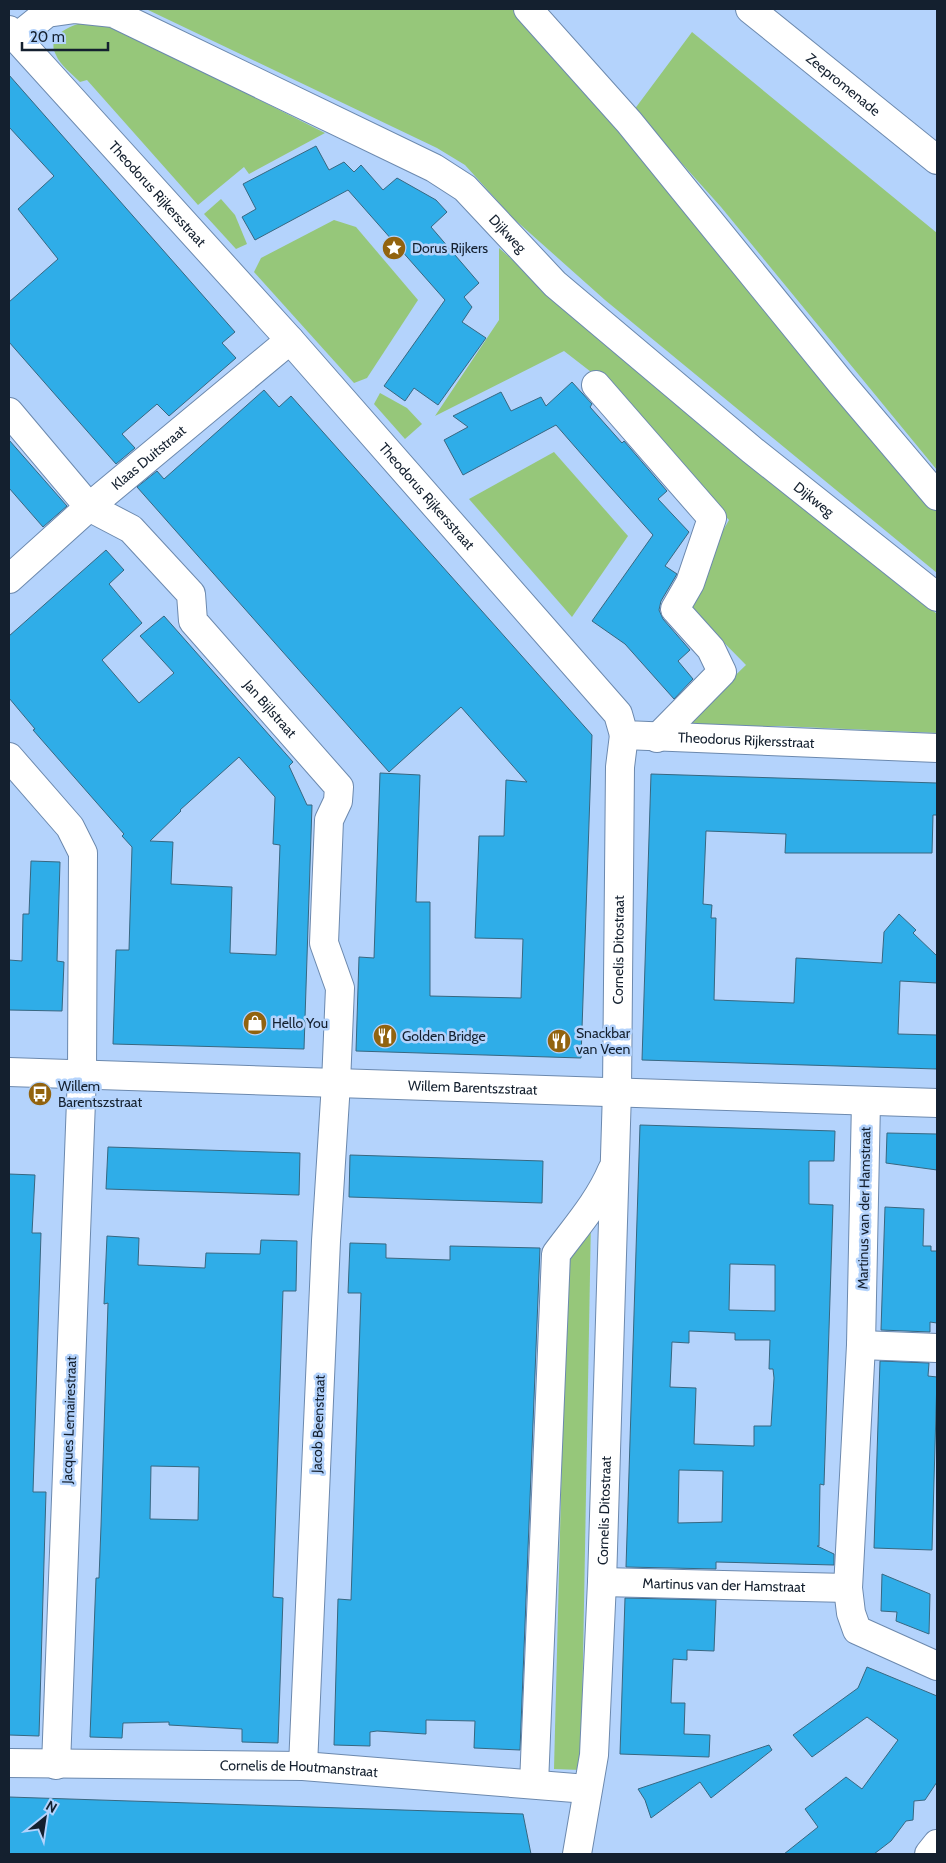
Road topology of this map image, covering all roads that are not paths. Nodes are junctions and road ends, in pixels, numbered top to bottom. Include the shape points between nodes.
1 (528, 9) edge
2 (750, 9) edge
3 (12, 34) edge
4 (937, 160) edge
5 (290, 340) junction
6 (596, 385) dead end
7 (9, 412) edge
8 (937, 496) edge
9 (89, 507) junction
10 (9, 579) edge
11 (937, 597) edge
12 (624, 736) junction
13 (657, 738) junction
14 (937, 748) edge
15 (9, 757) edge
16 (9, 1072) edge
17 (82, 1074) junction
18 (336, 1083) junction
19 (617, 1091) junction
20 (866, 1101) junction
21 (937, 1103) edge
22 (615, 1164) junction
23 (861, 1344) junction
24 (937, 1348) edge
25 (602, 1582) junction
26 (848, 1588) junction
27 (937, 1666) edge
28 (9, 1764) edge
29 (56, 1765) junction
30 (303, 1766) junction
31 (534, 1784) junction
32 (587, 1789) junction
33 (937, 1844) edge
34 (577, 1854) edge
35 (929, 1854) edge

1 - 8 street via 629,122
2 - 4 street, Zeepromenade
3 - 5 street, Theodorus Rijkersstraat
3 - 11 street, Dijkweg via 47,13 75,9 113,13 434,168 465,188 554,284 752,450
5 - 9 street, Klaas Duitstraat
5 - 12 street, Theodorus Rijkersstraat via 618,714
6 - 13 street via 712,518 690,582 675,609 711,649 722,672
7 - 9 street, Jan Bijlstraat
9 - 10 street, Klaas Duitstraat
9 - 18 street, Jan Bijlstraat via 131,529 191,594 193,621 339,787 338,801 329,820 324,942 340,988
12 - 13 street, Theodorus Rijkersstraat
12 - 19 street, Cornelis Ditostraat via 620,767
13 - 14 street, Theodorus Rijkersstraat
15 - 17 street, Jacques Lemairestraat via 70,827 83,853
16 - 17 street, Willem Barentszstraat
17 - 18 street, Willem Barentszstraat
17 - 29 street, Jacques Lemairestraat
18 - 19 street, Willem Barentszstraat
18 - 30 street, Jacob Beenstraat
19 - 20 street, Willem Barentszstraat
19 - 22 street, Cornelis Ditostraat
20 - 21 street, Willem Barentszstraat
20 - 23 street, Martinus van der Hamstraat
22 - 25 street, Cornelis Ditostraat
22 - 31 street, Cornelis Ditostraat via 602,1194 586,1210 556,1254
23 - 24 street
23 - 26 street, Martinus van der Hamstraat
25 - 26 street, Martinus van der Hamstraat
25 - 32 street, Cornelis Ditostraat via 594,1755
26 - 27 street, Martinus van der Hamstraat via 857,1630
28 - 29 street, Cornelis de Houtmanstraat
29 - 30 street, Cornelis de Houtmanstraat
30 - 31 street, Cornelis de Houtmanstraat
31 - 32 street, Cornelis de Houtmanstraat
32 - 34 street, Cornelis Ditostraat
33 - 35 street

